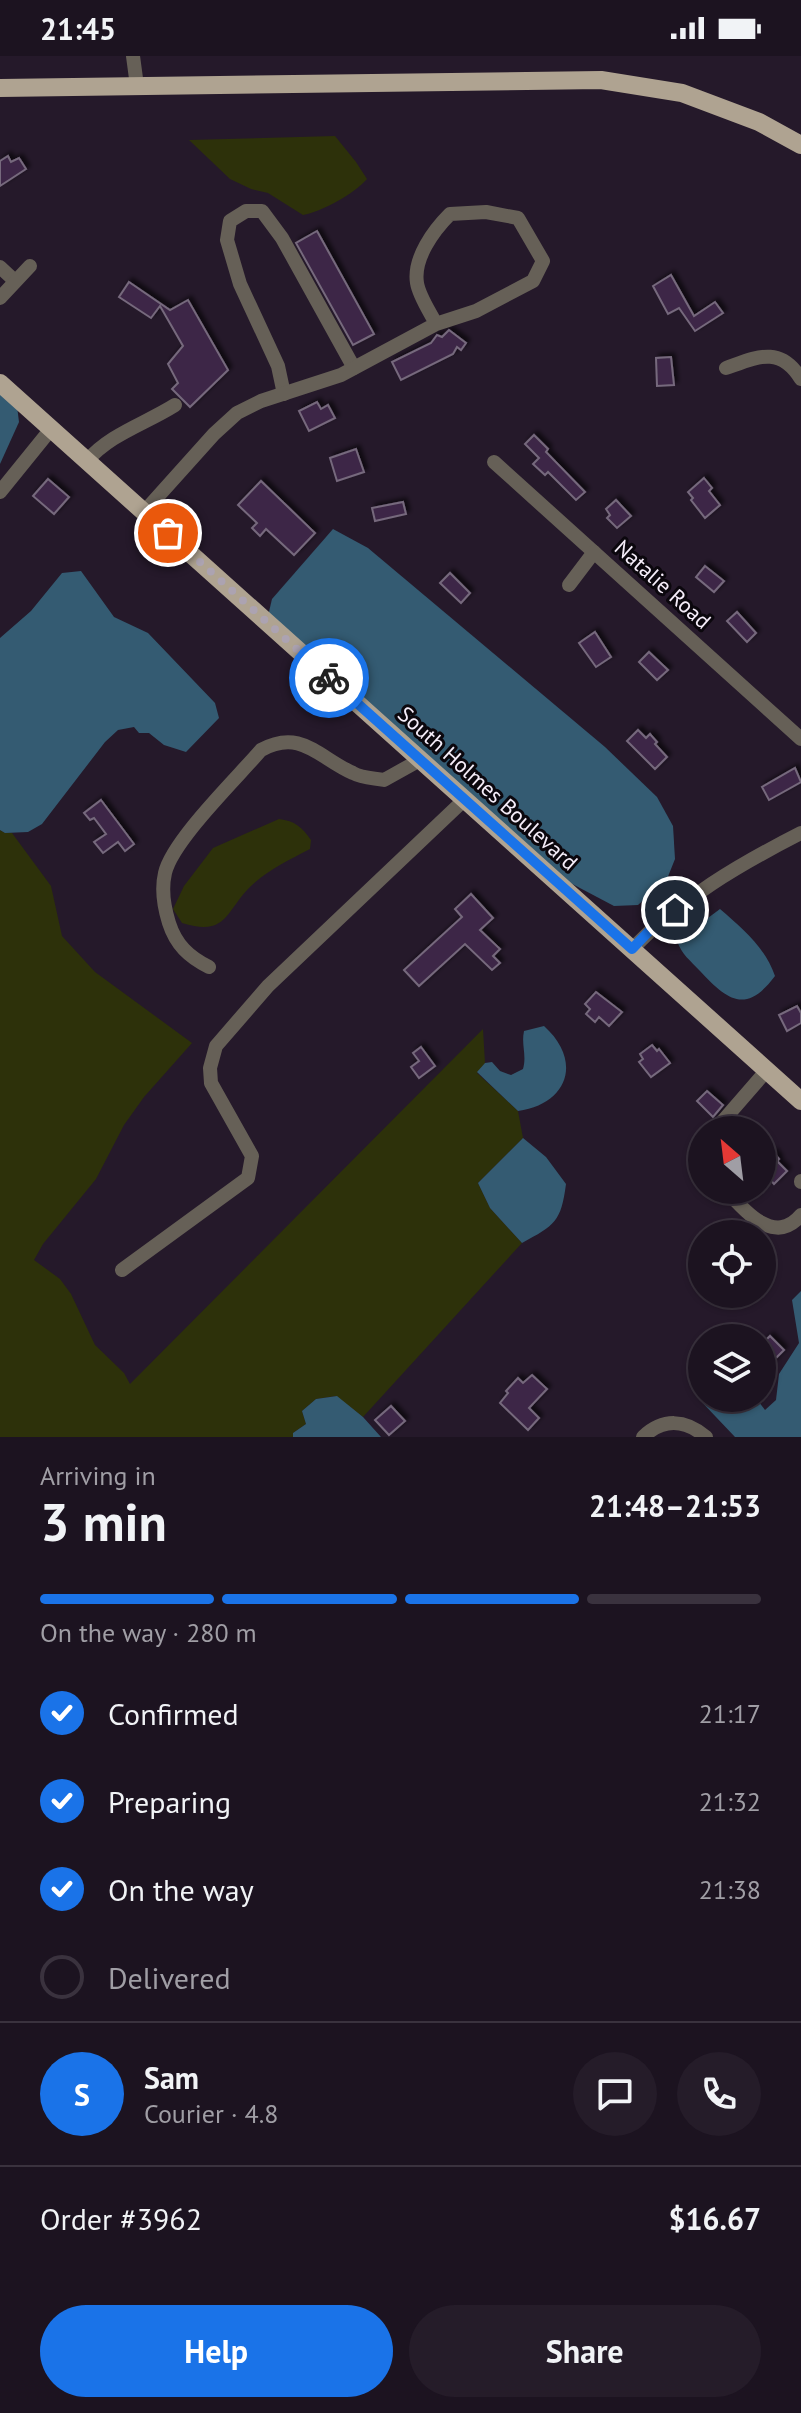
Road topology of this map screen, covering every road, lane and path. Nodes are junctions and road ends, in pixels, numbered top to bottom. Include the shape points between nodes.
1 (133, 56) edge
2 (137, 86) junction
3 (0, 88) edge
4 (801, 145) edge
5 (30, 266) dead end
6 (0, 267) edge
7 (15, 281) junction
8 (1, 296) edge
9 (436, 324) junction
10 (354, 368) junction
11 (726, 368) dead end
12 (801, 379) edge
13 (0, 383) edge
14 (284, 394) junction
15 (175, 405) dead end
16 (51, 429) junction
17 (87, 461) junction
18 (494, 462) dead end
19 (0, 492) edge
20 (144, 512) junction
21 (594, 552) junction
22 (569, 585) dead end
23 (801, 739) edge
24 (420, 760) junction
25 (464, 800) junction
26 (801, 833) edge
27 (632, 949) junction
28 (209, 967) dead end
29 (767, 1070) junction
30 (801, 1101) edge
31 (727, 1116) edge
32 (738, 1204) edge
33 (801, 1215) edge
34 (122, 1270) dead end
35 (643, 1437) edge
36 (706, 1437) edge

1 - 2 street
2 - 3 main road
2 - 4 main road via 601,80 682,93 759,122
5 - 7 street
6 - 7 street
7 - 8 street
9 - 9 street via 476,311 533,281 543,261 518,218 486,212 450,214 434,230 417,283
9 - 10 street
10 - 14 street
10 - 14 street via 282,238 262,211 246,211 230,221 227,240 240,284 278,366
11 - 12 street via 776,357
13 - 16 main road, South Holmes Boulevard
14 - 20 street via 227,420
15 - 17 street via 102,444
16 - 17 main road, South Holmes Boulevard
16 - 19 street
17 - 20 main road, South Holmes Boulevard
18 - 21 street, Natalie Road
20 - 24 main road, South Holmes Boulevard
21 - 22 street
21 - 23 street, Natalie Road
24 - 25 main road, South Holmes Boulevard
24 - 28 street via 384,780 354,774 301,744 277,741 261,750 184,838 165,872 163,904 170,928 190,957
25 - 27 main road, South Holmes Boulevard
25 - 34 street via 268,986 216,1046 211,1083 252,1156 248,1178
26 - 27 street via 695,895
27 - 29 main road, South Holmes Boulevard
29 - 30 main road, South Holmes Boulevard
29 - 31 street
32 - 33 street via 762,1224 779,1229 792,1226
35 - 36 street via 671,1422

